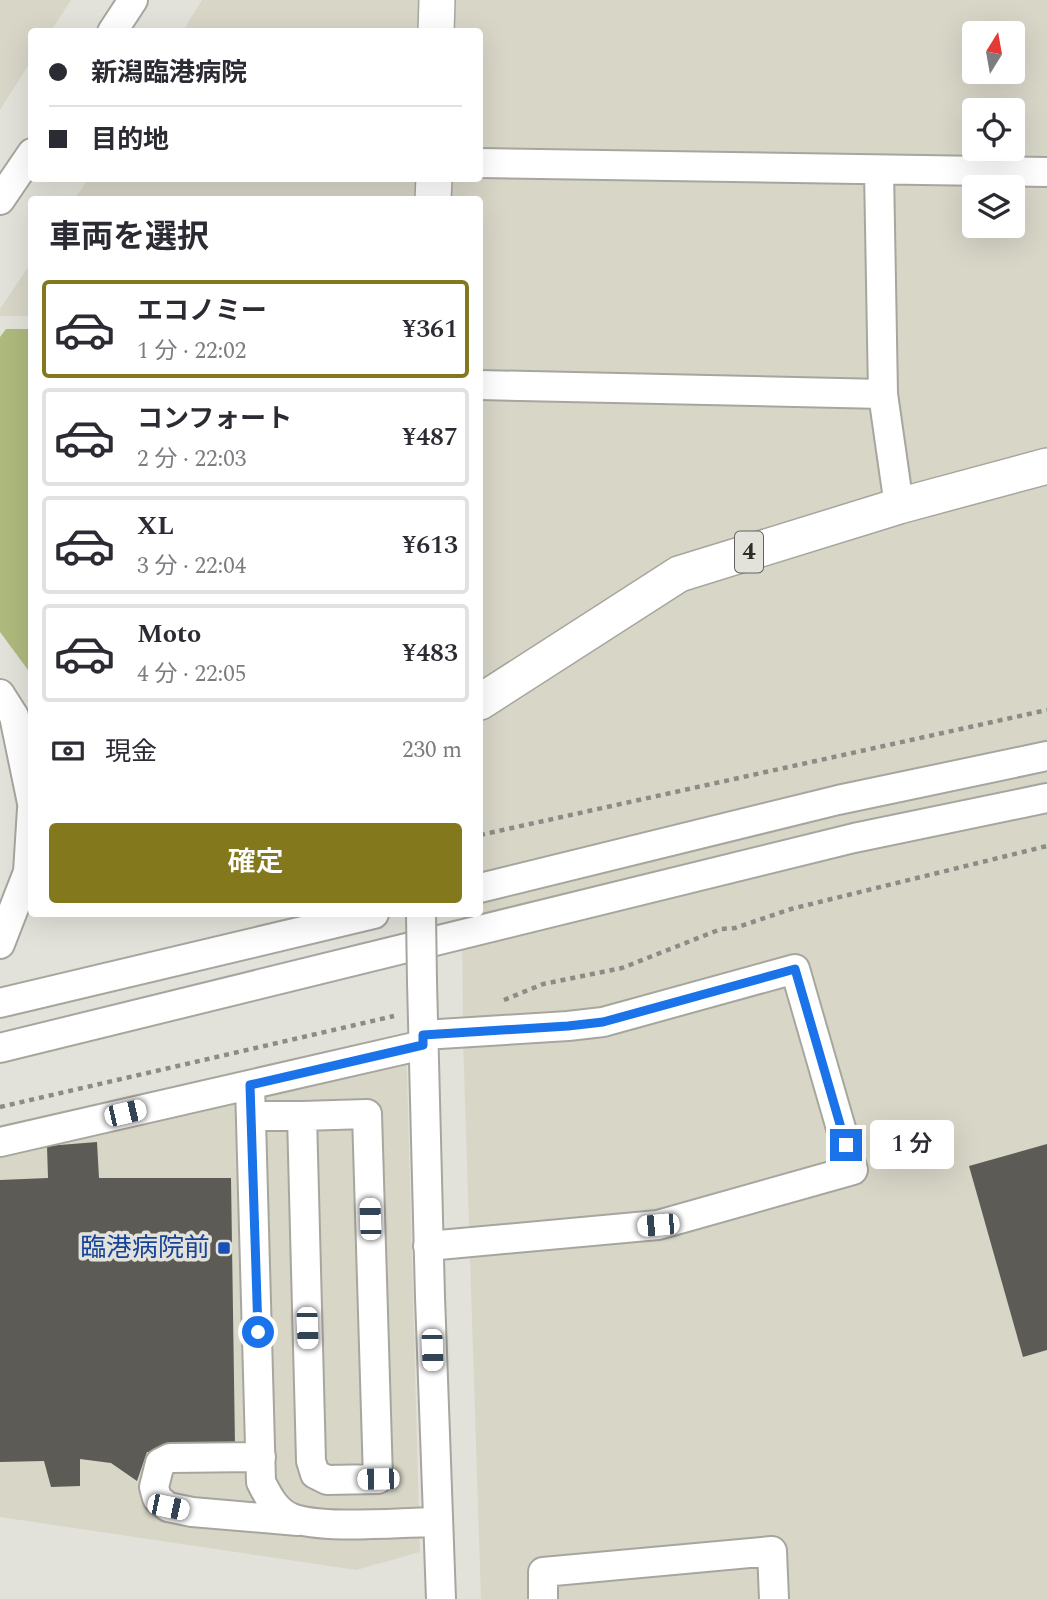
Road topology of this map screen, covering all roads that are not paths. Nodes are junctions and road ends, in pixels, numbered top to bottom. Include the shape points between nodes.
1 (133, 0) edge
2 (437, 0) edge
3 (115, 28) edge
4 (436, 28) edge
5 (28, 158) edge
6 (483, 163) edge
7 (879, 170) junction
8 (1047, 172) edge
9 (0, 200) edge
10 (483, 385) edge
11 (883, 394) junction
12 (1047, 466) edge
13 (899, 506) junction
14 (0, 694) edge
15 (483, 700) edge
16 (1047, 756) edge
17 (28, 784) edge
18 (1047, 798) edge
19 (28, 872) edge
20 (483, 887) edge
21 (361, 917) edge
22 (421, 917) edge
23 (0, 944) edge
24 (0, 1003) edge
25 (423, 1040) junction
26 (0, 1048) edge
27 (250, 1085) junction
28 (252, 1116) junction
29 (302, 1116) junction
30 (0, 1142) edge
31 (428, 1246) junction
32 (261, 1457) junction
33 (307, 1521) junction
34 (438, 1522) junction
35 (441, 1599) edge
36 (543, 1599) edge
37 (774, 1599) edge

1 - 3 street
2 - 4 main road
5 - 9 street
6 - 7 street
7 - 8 street
7 - 11 street
10 - 11 street
11 - 13 street
12 - 13 main road, 4
13 - 15 main road, 4 via 679,574
14 - 17 street via 14,716
16 - 20 street via 838,800
18 - 26 street via 854,838
19 - 23 street
21 - 24 street
22 - 25 street, bridge
25 - 27 street
25 - 31 street
25 - 31 street via 603,1022 795,969 853,1170 658,1225
27 - 28 street
27 - 30 street
28 - 29 street
28 - 32 street
29 - 29 street via 311,1461 315,1474 327,1480 378,1479 367,1114
31 - 34 street
32 - 33 street via 261,1482 270,1501 290,1517
32 - 33 street via 170,1458 160,1463 154,1487 157,1498 168,1507 192,1512
33 - 34 street
34 - 35 street
36 - 37 street via 543,1572 772,1551

